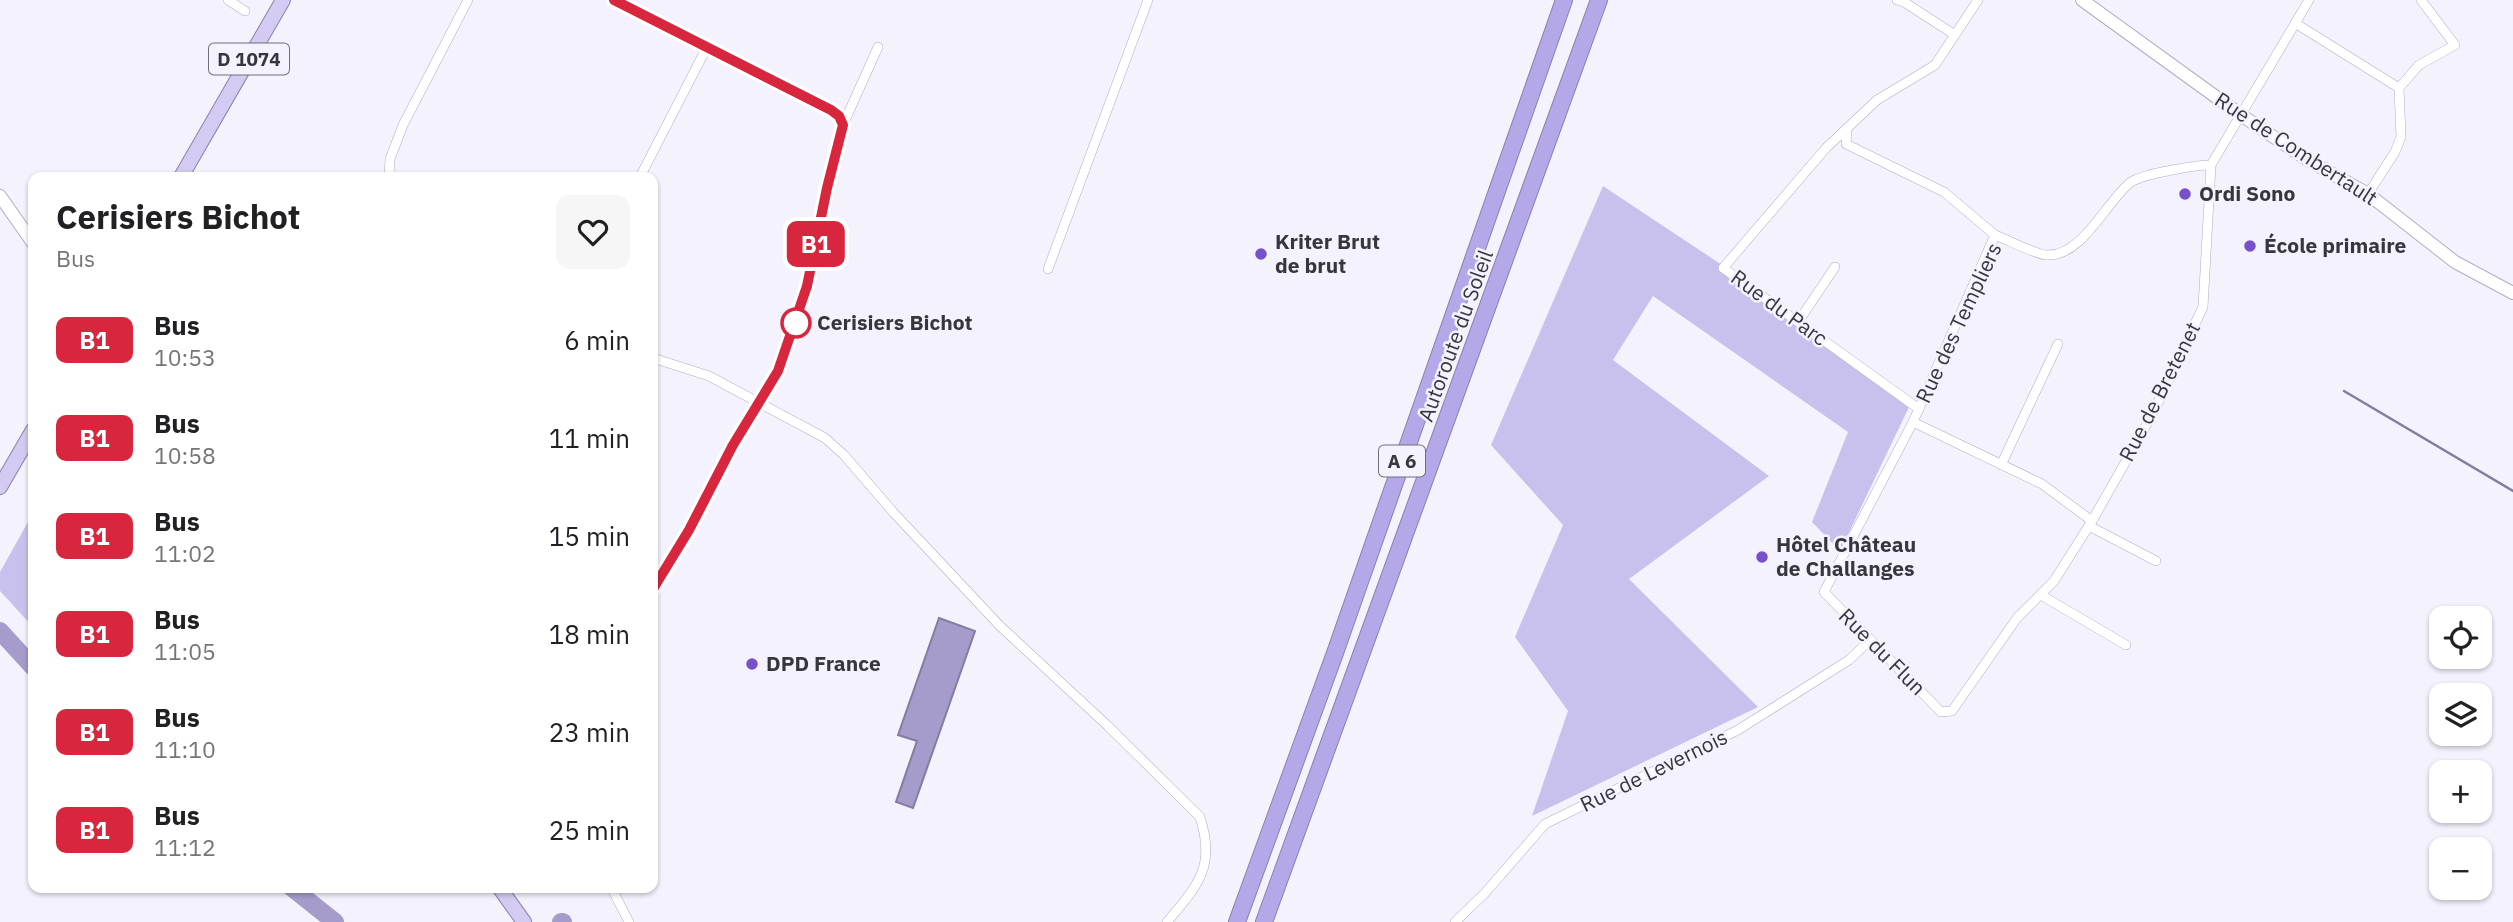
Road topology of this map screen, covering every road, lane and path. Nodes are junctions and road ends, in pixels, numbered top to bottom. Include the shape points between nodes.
1 (228, 0) edge
2 (283, 0) edge
3 (468, 0) edge
4 (614, 0) edge
5 (1148, 0) edge
6 (1564, 0) edge
7 (1599, 0) edge
8 (1897, 0) edge
9 (1978, 0) edge
10 (2082, 0) edge
11 (2309, 0) edge
12 (2421, 0) edge
13 (245, 11) dead end
14 (2295, 23) junction
15 (1955, 35) junction
16 (707, 47) junction
17 (878, 47) dead end
18 (2399, 88) junction
19 (2241, 115) junction
20 (843, 125) junction
21 (1847, 128) junction
22 (2211, 165) junction
23 (184, 172) edge
24 (389, 172) edge
25 (643, 172) edge
26 (2368, 194) junction
27 (0, 197) edge
28 (1995, 235) junction
29 (28, 236) edge
30 (1835, 267) dead end
31 (1048, 269) dead end
32 (2513, 293) edge
33 (1798, 322) junction
34 (2058, 344) dead end
35 (658, 360) edge
36 (760, 401) junction
37 (1919, 409) junction
38 (1913, 422) junction
39 (28, 439) edge
40 (28, 453) edge
41 (2001, 465) junction
42 (0, 487) edge
43 (0, 501) edge
44 (2091, 524) junction
45 (2156, 561) dead end
46 (658, 581) edge
47 (1824, 592) joint
48 (2041, 595) junction
49 (1870, 640) junction
50 (2126, 645) dead end
51 (1941, 712) joint
52 (504, 893) edge
53 (614, 893) edge
54 (524, 922) edge
55 (629, 922) edge
56 (1167, 922) edge
57 (1237, 922) edge
58 (1264, 922) edge
59 (1455, 922) edge

1 - 13 street
2 - 23 main road, D 1074
3 - 24 street via 404,125
4 - 16 street
5 - 31 street
6 - 57 highway, Autoroute du Soleil / A 6
7 - 58 highway, Autoroute du Soleil / A 6
8 - 15 street
9 - 15 street
10 - 19 street, Rue de Combertault
11 - 14 street
12 - 18 street via 2455,45 2419,65
14 - 18 street
14 - 19 street
15 - 21 street via 1935,65 1877,100
16 - 20 street via 831,110
16 - 25 street
17 - 20 street
18 - 26 street via 2401,137
19 - 22 street
19 - 26 street, Rue de Combertault
20 - 36 street via 807,286 778,371
21 - 28 street via 1846,144 1944,192
21 - 33 street, Rue du Parc via 1723,268
22 - 28 street, Rue des Templiers via 2132,181 2078,242 2062,252 2046,255
22 - 44 street, Rue de Bretenet via 2203,307 2152,415
26 - 32 street, Rue de Combertault via 2455,262
27 - 29 street
28 - 37 street, Rue des Templiers
30 - 33 street
33 - 37 street, Rue du Parc
34 - 41 street
35 - 36 street via 709,376
36 - 46 street
36 - 56 street via 825,438 1000,626 1200,817 1205,863 1197,886
37 - 38 street, Rue des Templiers
38 - 41 street
38 - 47 street, Rue des Templiers
39 - 42 main road
40 - 43 main road
41 - 44 street via 2042,484
44 - 45 street
44 - 48 street, Rue de Bretenet
47 - 49 street, Rue du Flun
48 - 50 street
48 - 51 street, Rue de Bretenet via 2017,618 1952,711
49 - 51 street, Rue du Flun
49 - 59 street, Rue de Levernois via 1850,660 1738,730 1545,824
52 - 54 main road
53 - 55 street

